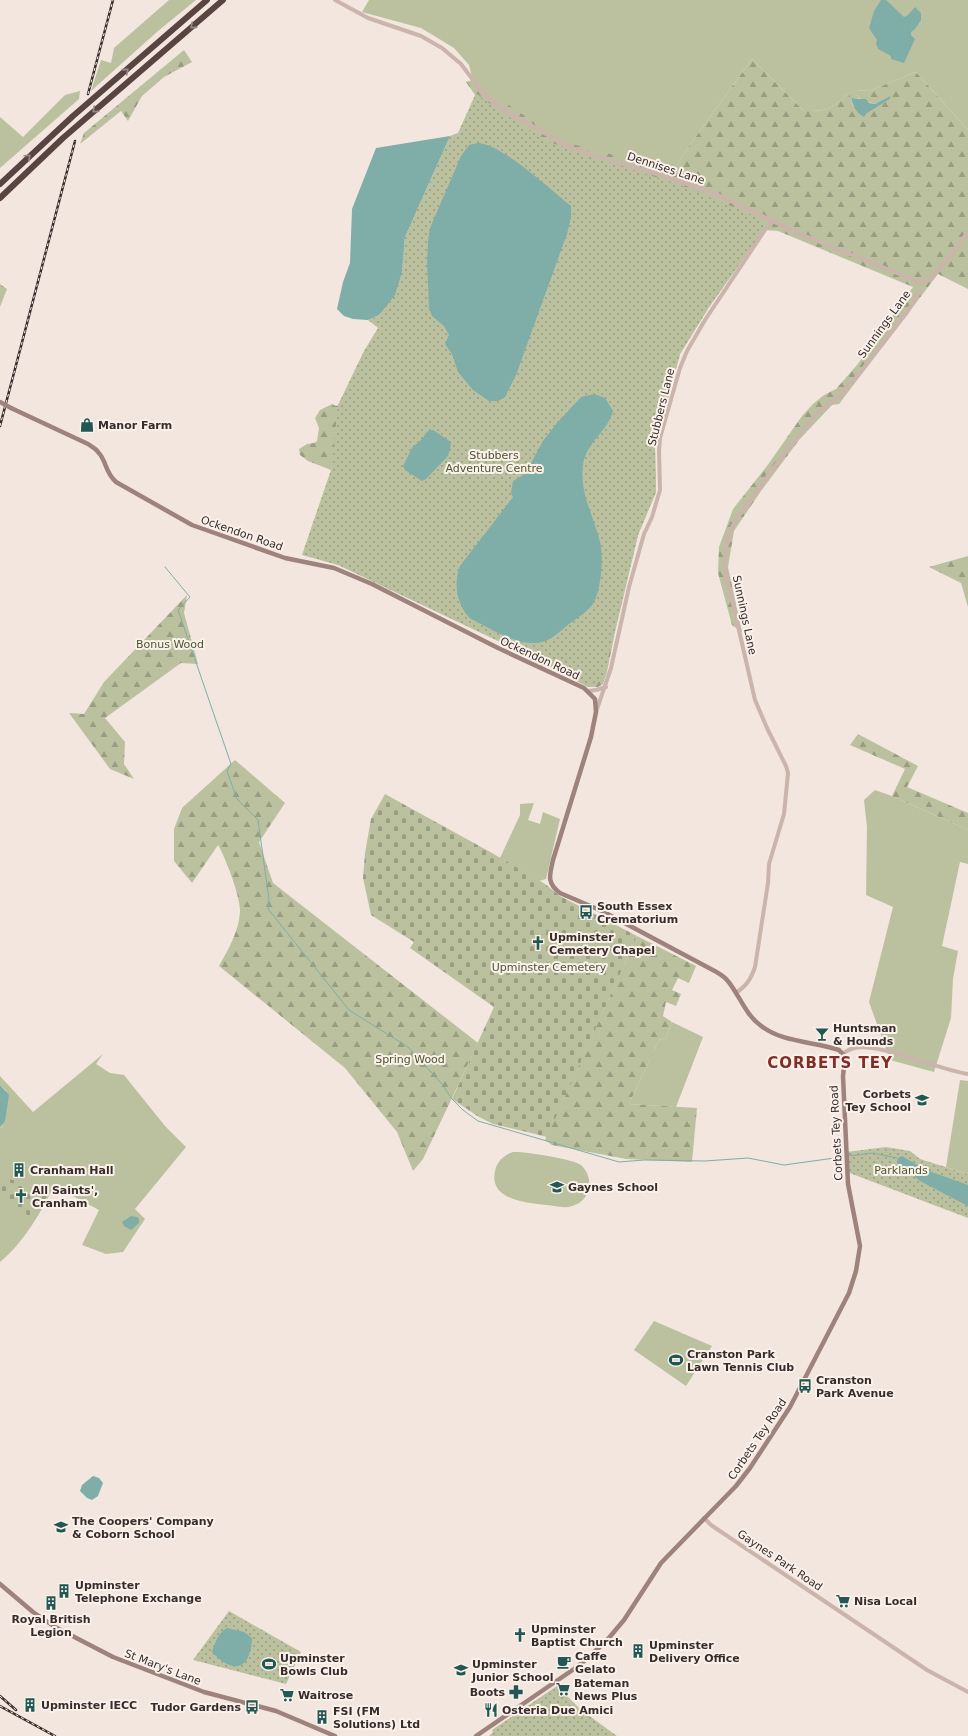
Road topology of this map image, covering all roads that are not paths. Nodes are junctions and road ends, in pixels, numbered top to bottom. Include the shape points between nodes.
1 (207, 0) edge
2 (223, 0) edge
3 (335, 0) edge
4 (0, 184) edge
5 (0, 198) edge
6 (771, 221) junction
7 (968, 232) edge
8 (920, 291) dead end
9 (0, 402) edge
10 (606, 687) junction
11 (588, 691) junction
12 (596, 712) junction
13 (736, 993) junction
14 (843, 1053) junction
15 (968, 1074) edge
16 (704, 1518) junction
17 (0, 1584) edge
18 (968, 1692) edge
19 (335, 1736) edge
20 (476, 1736) edge

4 -> 1 highway via 68,120
2 -> 5 highway via 62,138
3 - 6 street, Dennises Lane via 368,18 421,36 442,48 454,57 482,92 498,106 565,145 718,195
6 - 7 street, Dennises Lane via 924,282 936,272
6 - 10 street, Stubbers Lane via 705,320 680,368 660,438 660,490 639,552
8 - 13 street, Sunnings Lane via 908,311 859,374 835,400 819,411 775,466 733,525 728,537 724,565 753,694 759,713 788,774 784,814 769,864 755,967 745,987
9 - 11 main road, Ockendon Road, bridge via 88,444 103,458 109,476 116,482 192,525 285,558 334,568 372,584
10 - 11 street
10 - 12 street, Stubbers Lane
11 - 12 main road, Ockendon Road via 595,699
12 - 13 main road, Ockendon Road via 591,737 552,860 551,884 560,893 602,911 709,968 726,979
13 - 14 main road, Ockendon Road via 758,1024 769,1032 833,1048
14 - 15 street via 855,1047 882,1050
14 - 16 main road, Corbets Tey Road via 848,1184 860,1246 856,1271 849,1293 790,1407 736,1486
16 - 18 street, Gaynes Park Road via 927,1670
16 - 20 main road, Corbets Tey Road via 661,1563 624,1620 593,1654
17 - 19 main road, St Mary's Lane via 58,1629 112,1656 204,1692 276,1711

